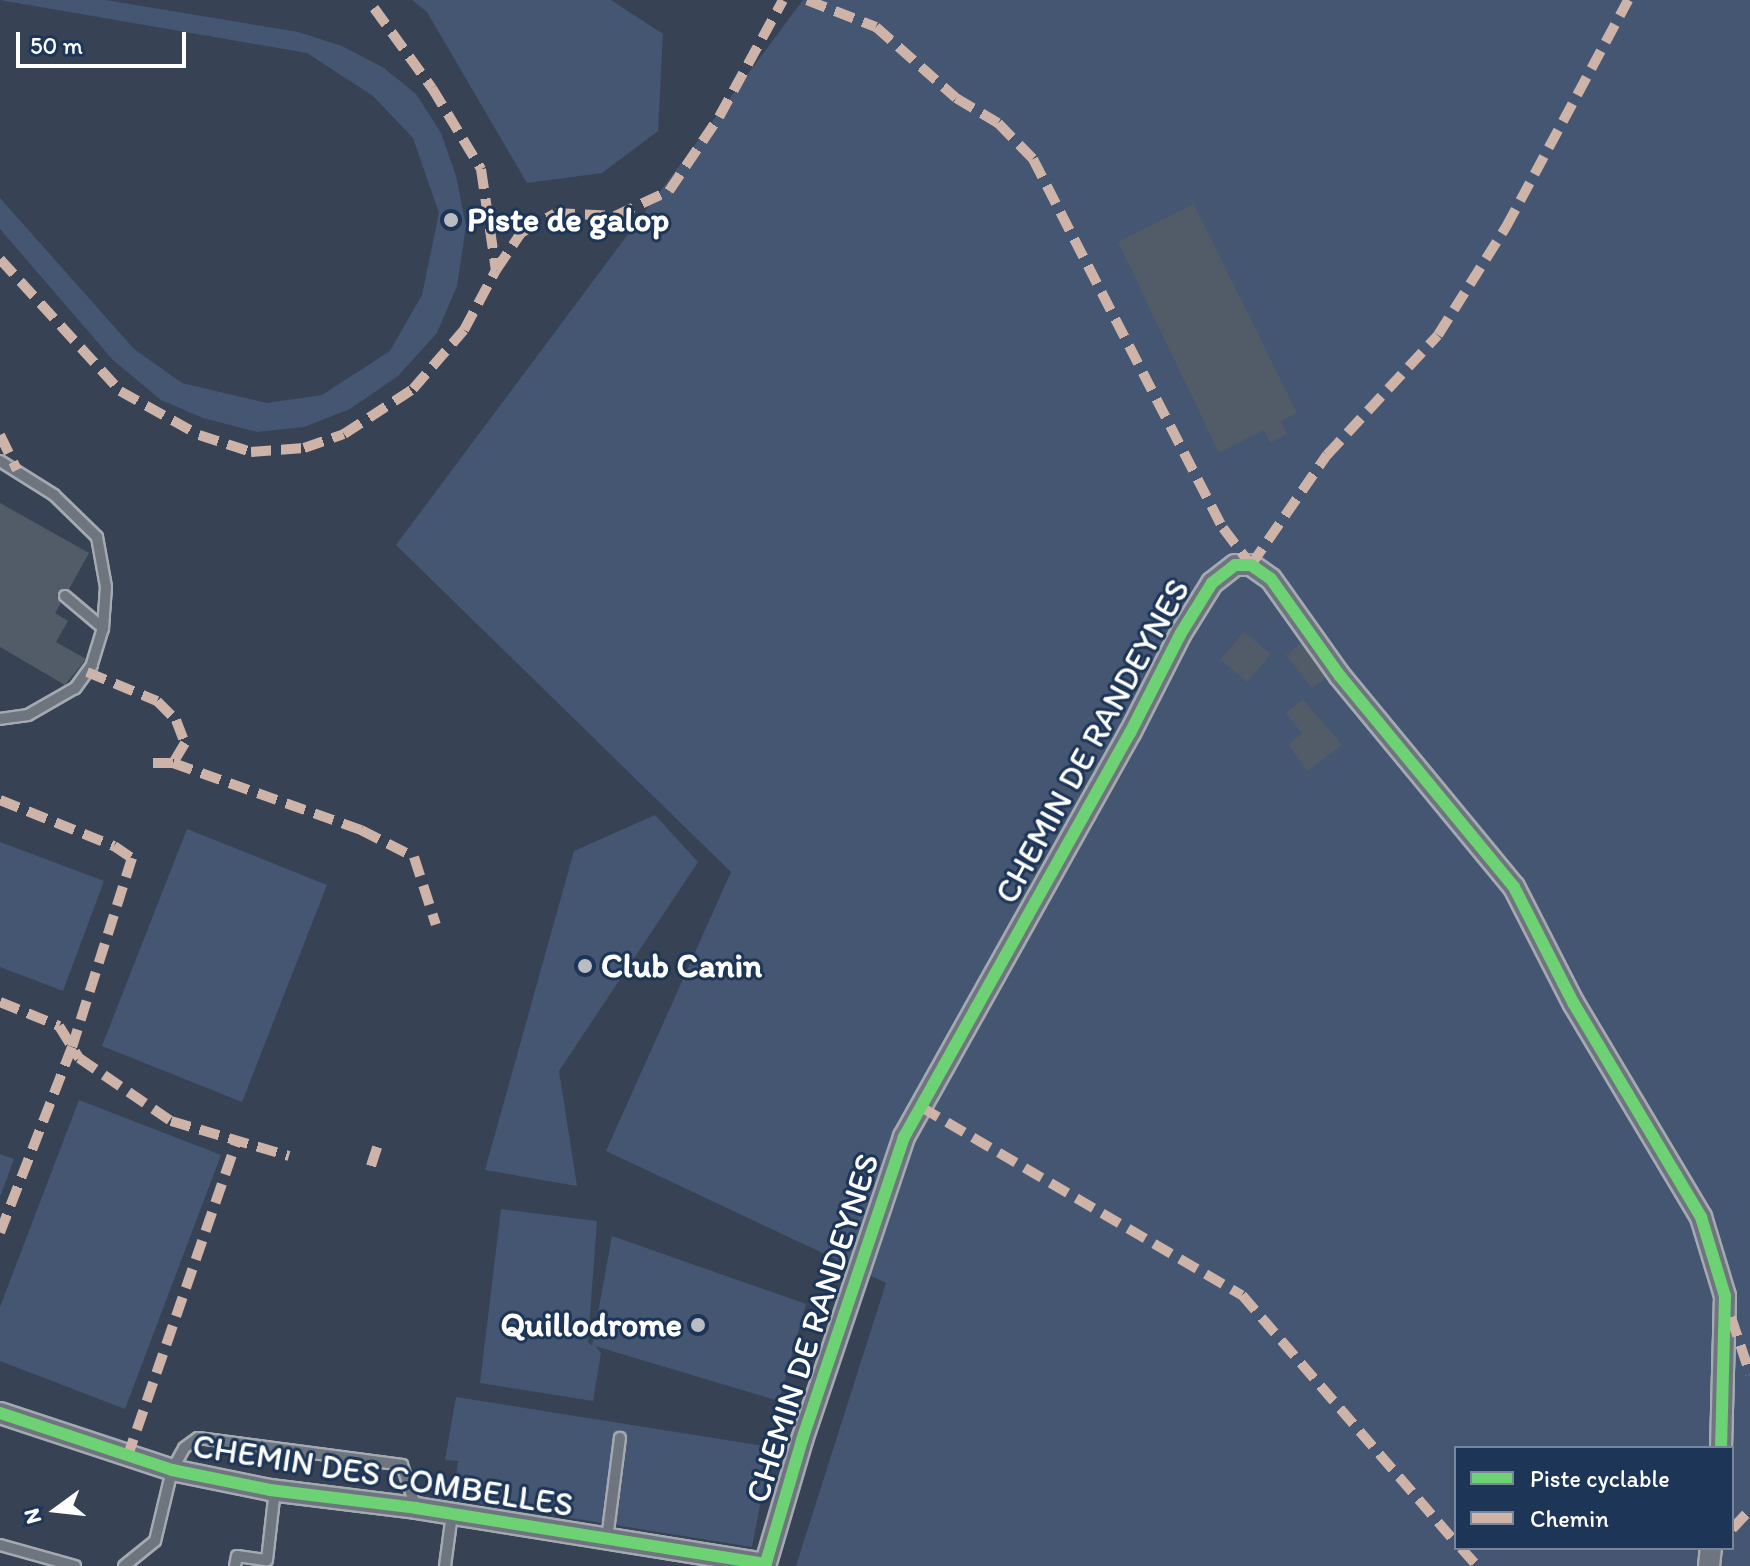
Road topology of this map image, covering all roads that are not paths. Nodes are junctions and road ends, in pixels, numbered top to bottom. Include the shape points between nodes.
1 (0, 461) edge
2 (65, 596) dead end
3 (103, 628) junction
4 (0, 719) edge
5 (0, 1413) edge
6 (620, 1438) dead end
7 (1721, 1446) edge
8 (172, 1470) junction
9 (275, 1490) junction
10 (416, 1508) junction
11 (452, 1514) junction
12 (607, 1539) junction
13 (0, 1545) edge
14 (765, 1565) edge
15 (75, 1566) edge
16 (124, 1566) edge
17 (235, 1566) edge
18 (445, 1566) edge

1 - 3 lane via 54,495 97,537 106,587
2 - 3 lane
3 - 4 lane via 92,665 75,688 28,715
5 - 8 street, CHEMIN DES COMBELLES
6 - 12 lane
7 - 14 street, CHEMIN DE RANDEYNES via 1725,1296 1701,1217 1574,1004 1514,887 1340,676 1271,579 1251,565 1235,565 1212,583 1181,633 904,1137
8 - 9 street, CHEMIN DES COMBELLES
8 - 10 lane via 184,1448 198,1438 402,1465
8 - 16 lane via 155,1541
9 - 10 street, CHEMIN DES COMBELLES
9 - 17 lane via 267,1560 237,1556
10 - 11 street, CHEMIN DES COMBELLES
11 - 12 street, CHEMIN DES COMBELLES
11 - 18 lane
12 - 14 street, CHEMIN DES COMBELLES
13 - 15 lane

